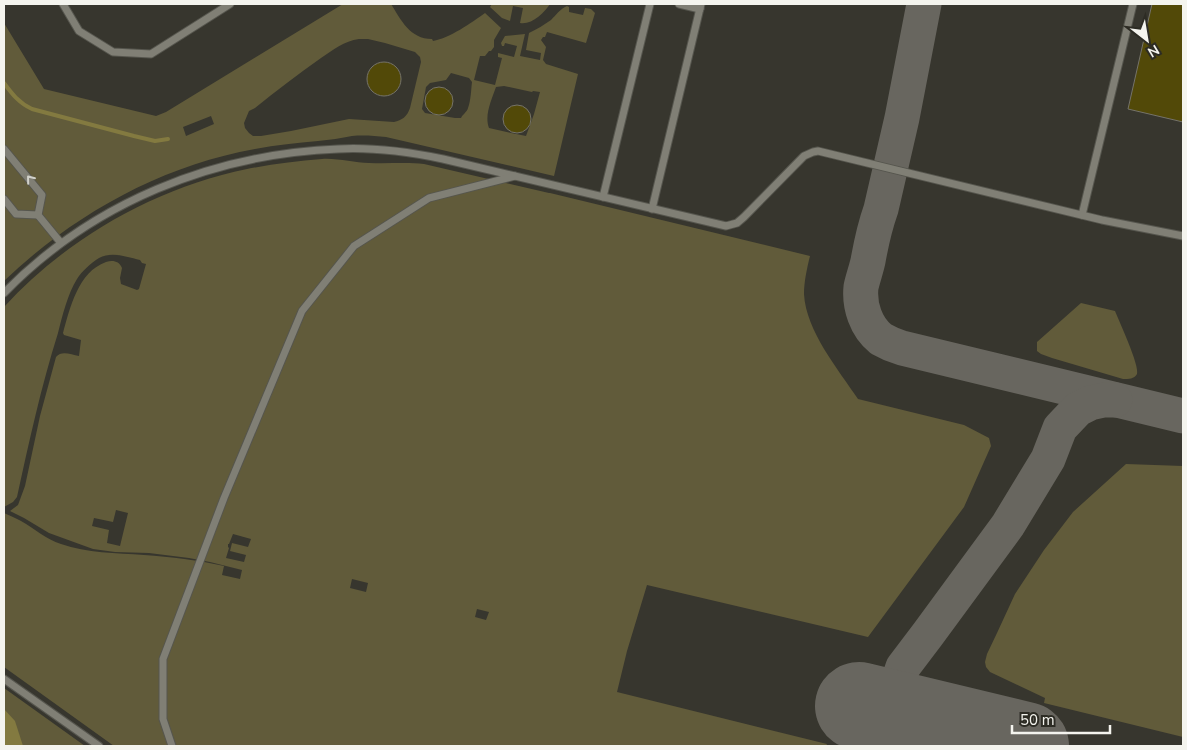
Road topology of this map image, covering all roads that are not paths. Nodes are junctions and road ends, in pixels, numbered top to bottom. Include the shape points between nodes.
1 (63, 4) edge
2 (230, 4) edge
3 (650, 4) edge
4 (679, 4) edge
5 (1132, 4) edge
6 (700, 6) edge
7 (4, 149) edge
8 (516, 176) junction
9 (603, 197) junction
10 (4, 199) edge
11 (652, 209) junction
12 (38, 215) junction
13 (1082, 215) junction
14 (1183, 236) edge
15 (62, 243) junction
16 (4, 294) edge
17 (4, 679) edge
18 (99, 746) edge
19 (172, 746) edge

1 - 2 lane via 79,30 113,52 151,54
3 - 9 lane
4 - 6 lane
5 - 13 lane
6 - 11 lane
12 -> 7 lane via 42,195
8 - 9 lane
8 - 15 lane via 400,152 338,149 292,152 223,166 160,187 100,218
8 - 19 lane via 429,198 354,246 302,311 224,498 163,660 163,719
9 - 11 lane
10 - 12 lane via 16,214
11 - 13 lane via 732,225 744,217 800,159 818,151
12 - 15 lane
13 - 14 lane
15 - 16 lane
17 - 18 lane

